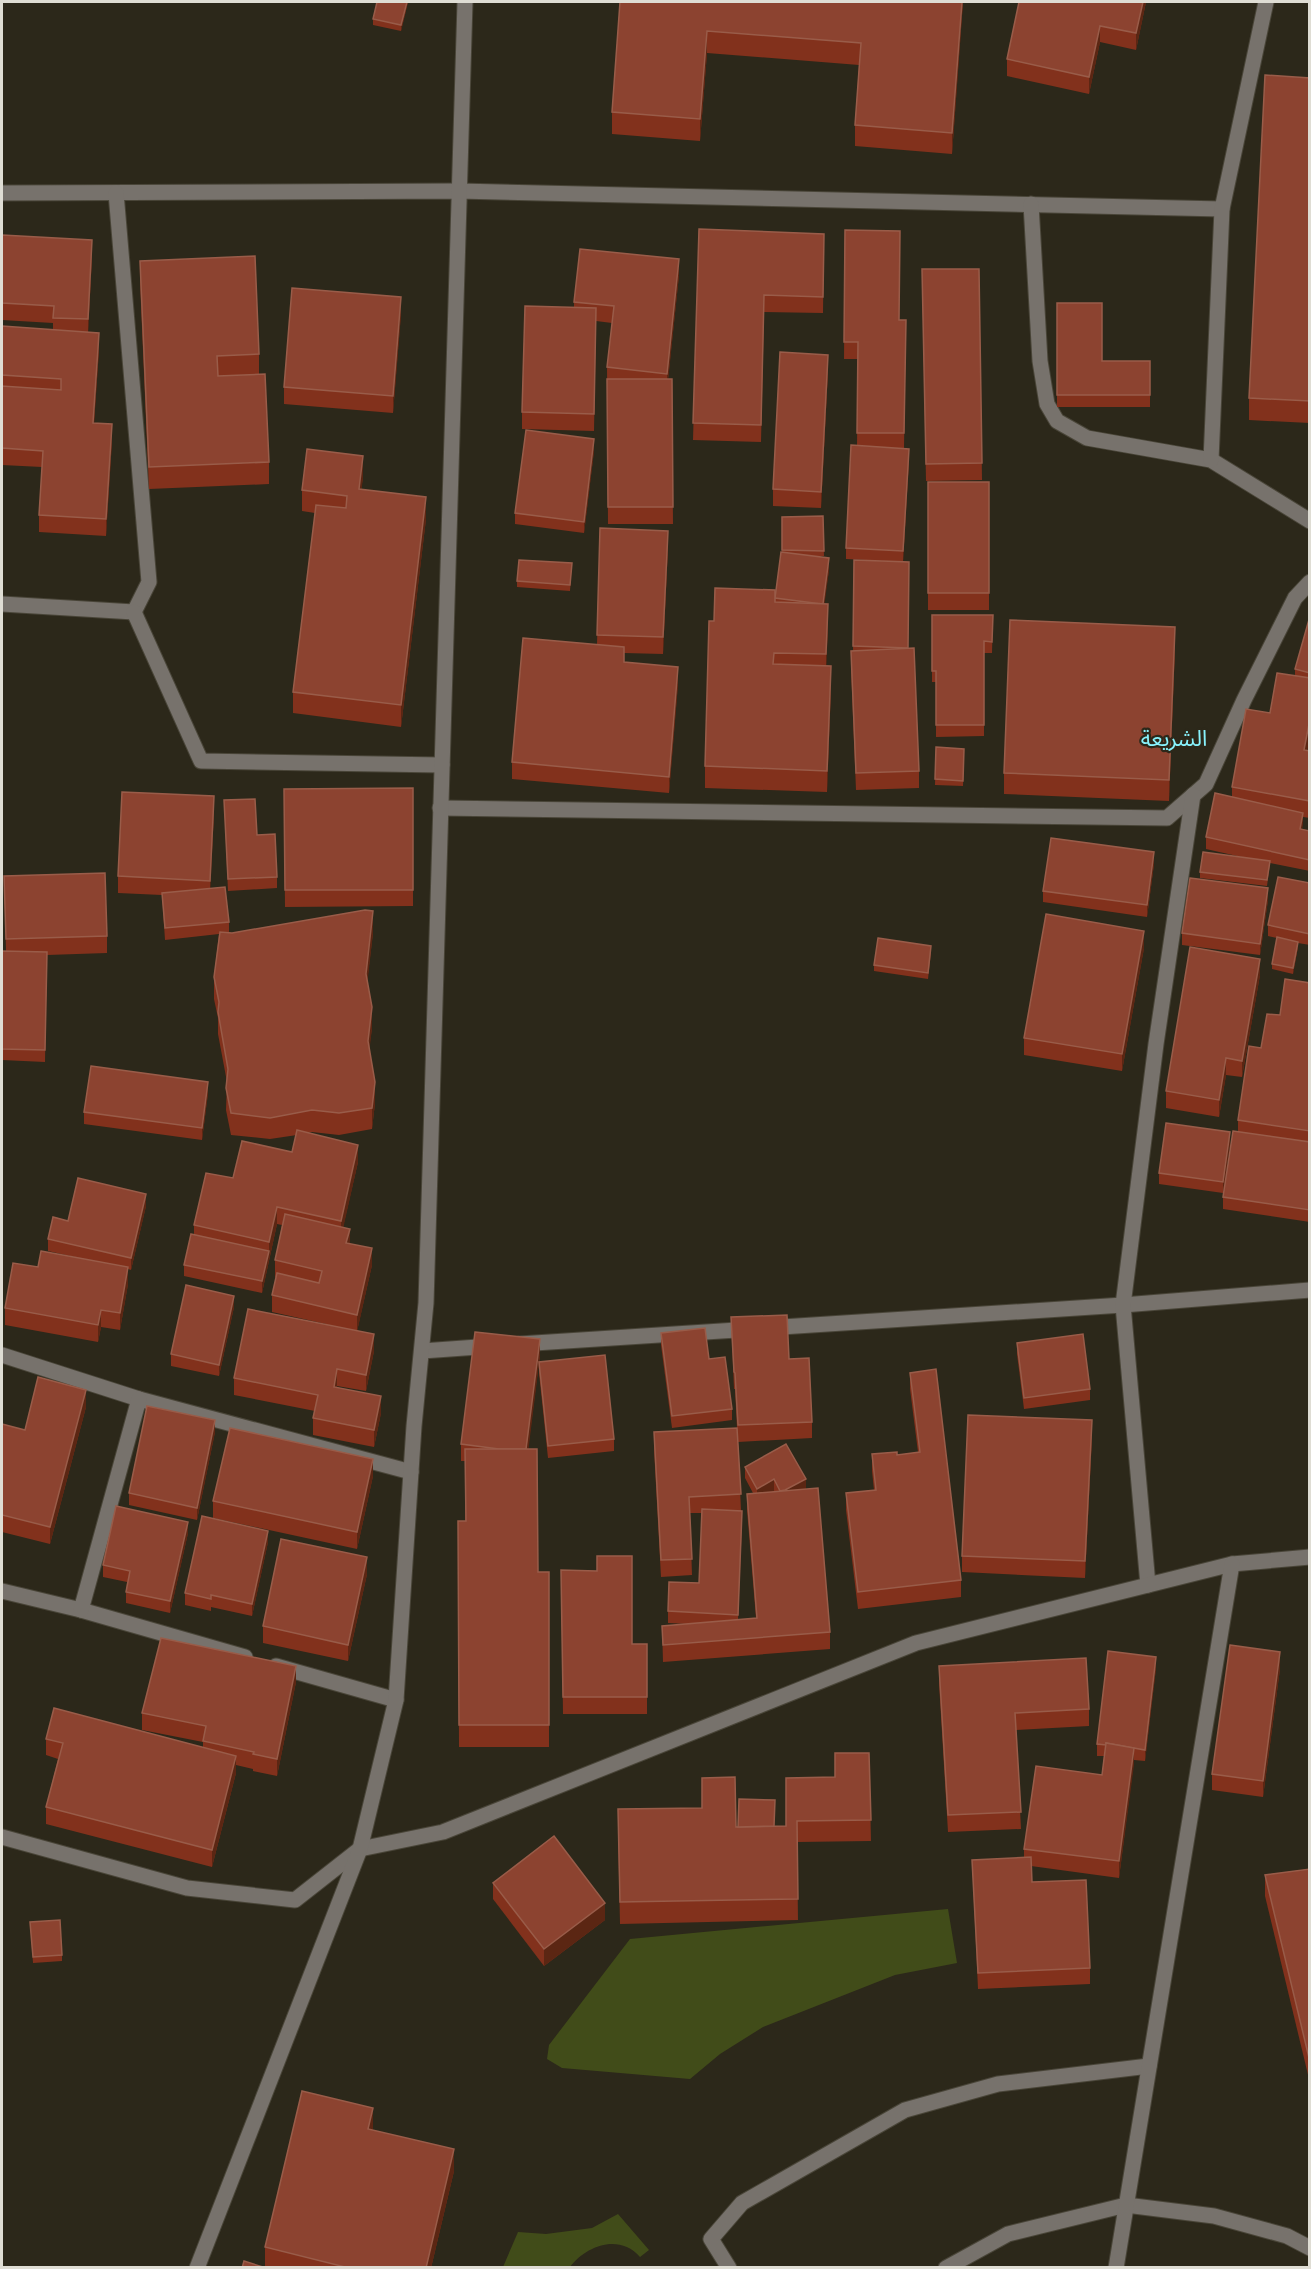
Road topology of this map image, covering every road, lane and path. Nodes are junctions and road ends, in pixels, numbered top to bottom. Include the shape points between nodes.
1 (465, 2) edge
2 (1266, 2) edge
3 (459, 191) junction
4 (2, 193) edge
5 (116, 193) junction
6 (1031, 204) junction
7 (1222, 209) junction
8 (1211, 460) junction
9 (1310, 521) edge
10 (1310, 582) edge
11 (2, 604) edge
12 (134, 612) junction
13 (442, 765) junction
14 (1193, 795) junction
15 (440, 808) junction
16 (1310, 1290) edge
17 (1123, 1305) junction
18 (422, 1351) junction
19 (2, 1355) edge
20 (139, 1399) junction
21 (411, 1472) junction
22 (1310, 1557) edge
23 (1232, 1564) junction
24 (1148, 1586) junction
25 (2, 1590) edge
26 (81, 1610) junction
27 (396, 1700) junction
28 (2, 1837) edge
29 (360, 1849) junction
30 (1149, 2066) junction
31 (1126, 2205) junction
32 (1310, 2248) edge
33 (197, 2268) edge
34 (729, 2268) edge
35 (946, 2268) edge
36 (1116, 2268) edge

1 - 3 street
2 - 7 street
3 - 5 street
3 - 6 street
3 - 13 street
4 - 5 street
5 - 12 street via 149,582
6 - 7 street
6 - 8 street via 1040,361 1047,404 1057,421 1087,438
7 - 8 street
8 - 9 street
10 - 14 street via 1295,598 1206,784
11 - 12 street
12 - 13 street via 201,761
13 - 15 street
14 - 15 street via 1167,818
14 - 17 street
15 - 18 street
16 - 17 street
17 - 18 street
17 - 24 street
18 - 21 street
19 - 20 street
20 - 21 street
20 - 26 street
21 - 27 street
22 - 23 street
23 - 24 street
23 - 30 street
24 - 29 street via 916,1643 443,1832
25 - 26 street
26 - 27 street
27 - 29 street
28 - 29 street via 187,1888 295,1900
29 - 33 street
30 - 31 street
30 - 34 street via 998,2084 905,2110 742,2203 711,2240
31 - 32 street via 1214,2216 1287,2236
31 - 35 street via 1008,2234
31 - 36 street

